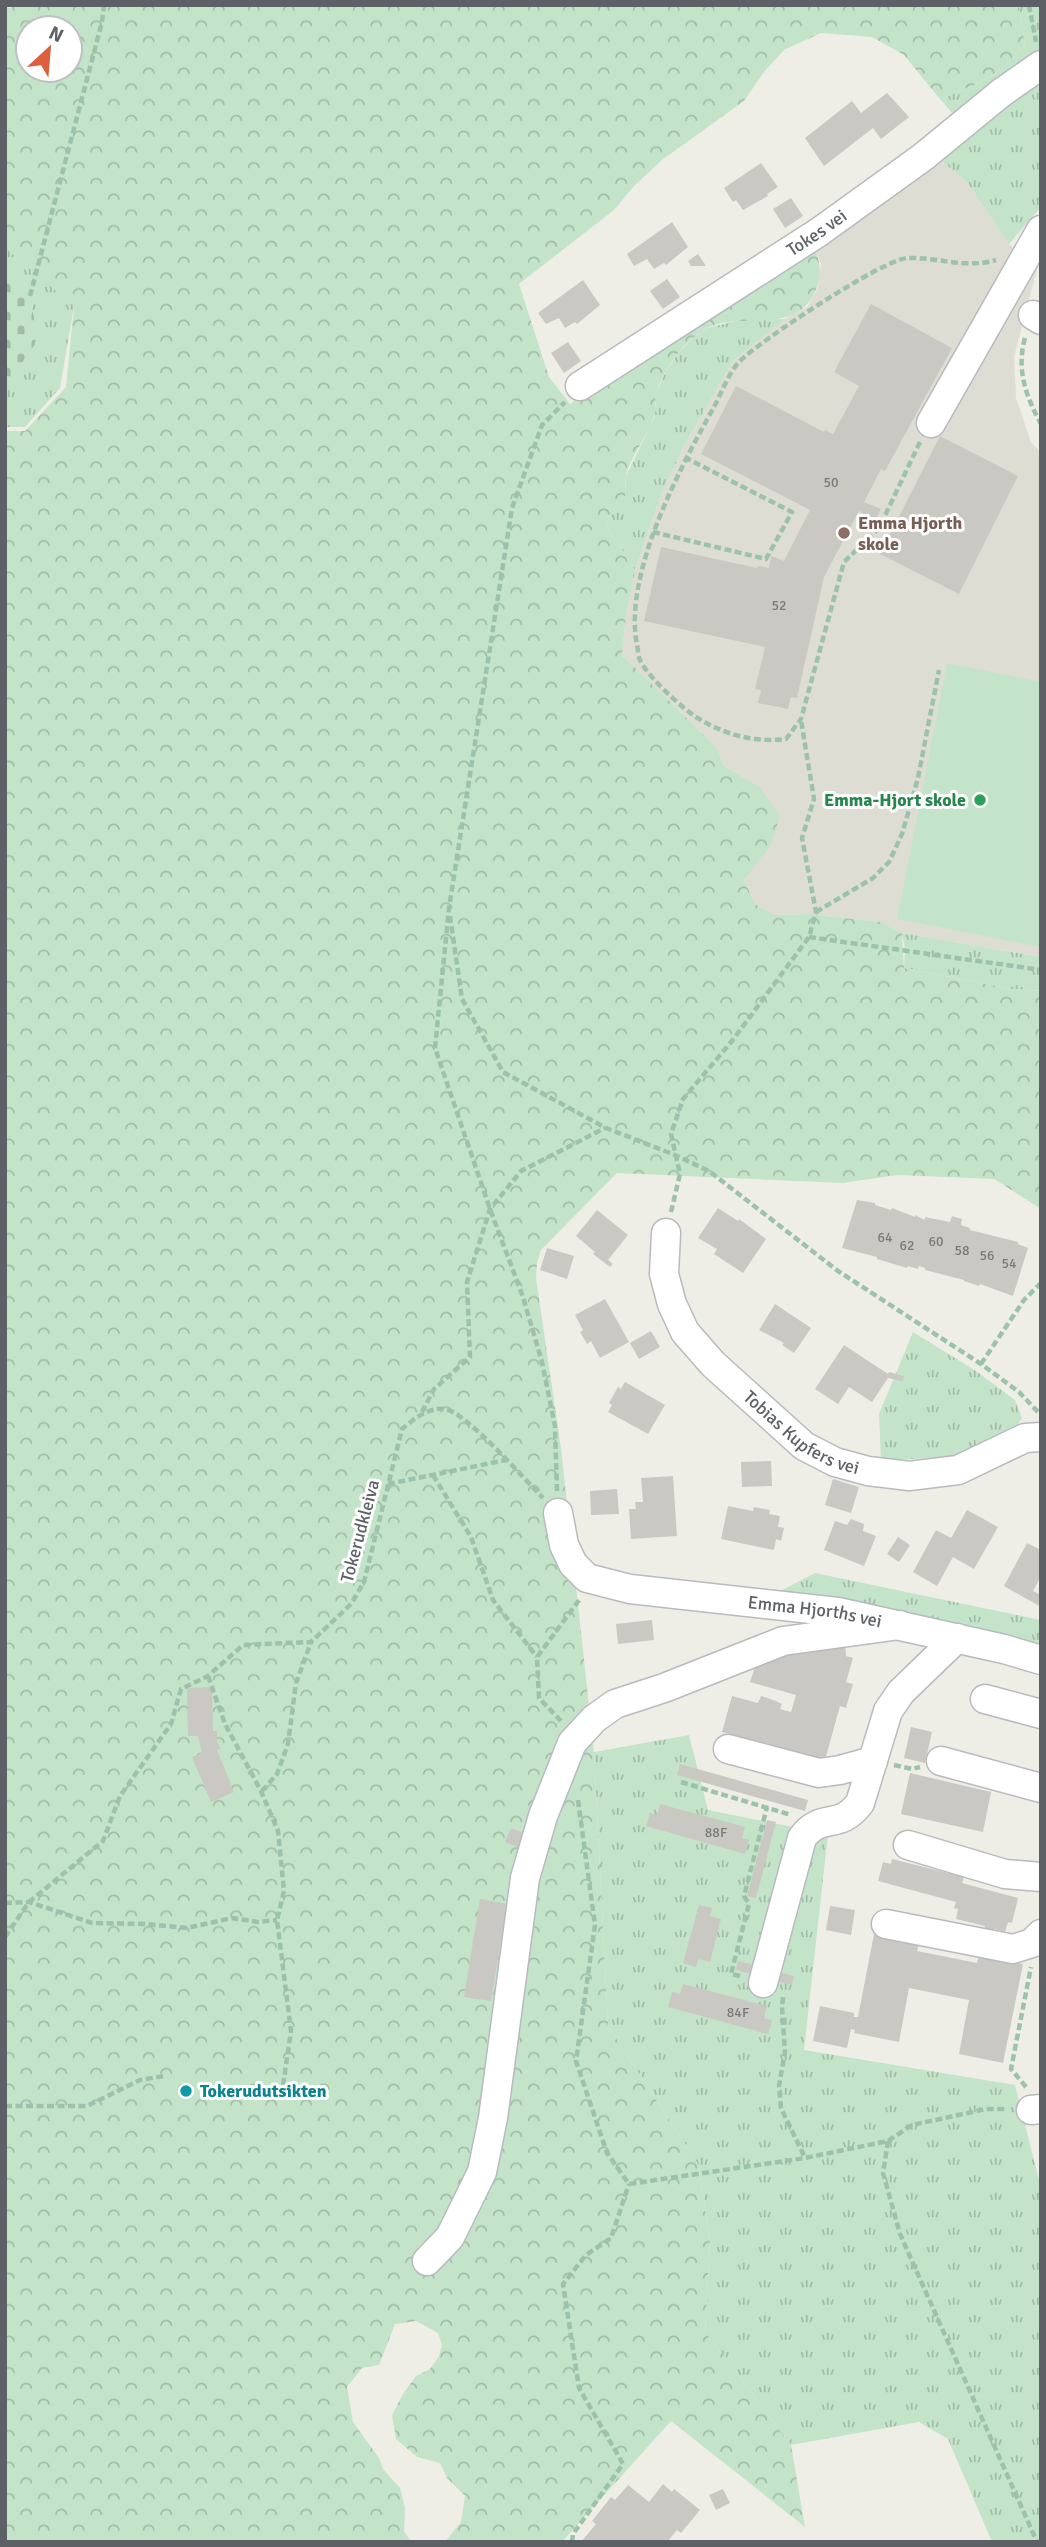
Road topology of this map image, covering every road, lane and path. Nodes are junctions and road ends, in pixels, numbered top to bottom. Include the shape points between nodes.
1 (104, 5) edge
2 (1029, 5) edge
3 (1041, 65) edge
4 (1037, 236) edge
5 (30, 296) dead end
6 (1037, 318) edge
7 (580, 386) joint
8 (931, 423) joint
9 (1041, 424) edge
10 (686, 458) junction
11 (653, 532) junction
12 (939, 670) dead end
13 (801, 719) junction
14 (449, 908) junction
15 (816, 912) junction
16 (809, 937) junction
17 (1041, 970) edge
18 (606, 1128) junction
19 (675, 1155) junction
20 (490, 1209) junction
21 (666, 1233) joint
22 (1041, 1283) edge
23 (981, 1364) junction
24 (421, 1413) junction
25 (1041, 1419) edge
26 (1041, 1437) edge
27 (506, 1460) junction
28 (433, 1475) junction
29 (388, 1483) junction
30 (558, 1513) junction
31 (587, 1578) junction
32 (900, 1625) junction
33 (957, 1638) junction
34 (311, 1642) junction
35 (537, 1657) junction
36 (1041, 1660) edge
37 (208, 1676) junction
38 (985, 1699) dead end
39 (1041, 1714) edge
40 (572, 1743) junction
41 (728, 1749) dead end
42 (873, 1761) junction
43 (941, 1761) joint
44 (681, 1782) dead end
45 (1041, 1788) edge
46 (261, 1791) junction
47 (577, 1796) dead end
48 (810, 1828) junction
49 (908, 1845) dead end
50 (1041, 1877) edge
51 (29, 1902) junction
52 (5, 1903) edge
53 (277, 1920) junction
54 (886, 1924) dead end
55 (5, 1937) edge
56 (1037, 1938) edge
57 (763, 1983) dead end
58 (164, 2076) dead end
59 (281, 2099) dead end
60 (5, 2105) edge
61 (1036, 2109) edge
62 (888, 2141) junction
63 (629, 2184) junction
64 (427, 2261) dead end
65 (572, 2542) edge
66 (1037, 2542) edge

1 - 5 path
2 - 3 path
3 - 7 street, Tokes vei via 819,232
4 - 8 street
4 - 10 path via 995,260 977,264 904,258 881,266 739,362
6 - 9 path via 1023,346 1023,372 1026,397
7 - 14 path via 542,425 512,508
8 - 13 path via 879,528 844,562
10 - 11 path
10 - 11 path via 792,512 766,559
11 - 13 path via 635,601 634,632 640,660 680,706 717,730 763,741 786,739
12 - 15 path via 918,778 890,862 873,878
13 - 15 path via 814,799 802,838
14 - 18 path via 462,999 503,1072
14 - 20 path via 435,1048
15 - 16 path
16 - 17 path
16 - 19 path via 683,1099 671,1134
18 - 19 path
18 - 20 path via 521,1171
19 - 21 path via 680,1174
19 - 23 path via 709,1171 838,1271
20 - 24 path, Tokerudkleiva via 467,1282 470,1357 434,1390
20 - 30 path via 542,1362 555,1426
21 - 26 street, Tobias Kupfers vei via 664,1274 685,1332 713,1364 804,1446 835,1462 909,1476 958,1470 1025,1438
22 - 23 path via 1024,1300
23 - 25 path via 1019,1392
24 - 27 path via 446,1409 464,1418
24 - 29 path, Tokerudkleiva via 402,1429
27 - 28 path
27 - 30 path
28 - 29 path
28 - 35 path via 471,1537 493,1600
29 - 34 path, Tokerudkleiva via 364,1582 351,1604
30 - 31 street via 573,1564
31 - 32 street, Emma Hjorths vei via 630,1589 838,1612
31 - 35 path via 582,1598
32 - 33 street, Emma Hjorths vei
32 - 40 street via 783,1641 615,1704
33 - 36 street, Emma Hjorths vei
33 - 42 street via 901,1692 888,1711
34 - 37 path via 243,1645
34 - 46 path via 296,1683 288,1744 277,1774
35 - 40 path via 539,1698 562,1721
37 - 46 path via 225,1724
37 - 51 path via 181,1689 171,1724 120,1796 103,1841
38 - 39 street
40 - 64 street via 525,1878 482,2172 450,2237
41 - 42 street via 819,1773
42 - 43 path via 912,1769
42 - 48 street via 853,1813
43 - 45 street
44 - 48 path via 800,1817
46 - 53 path via 278,1831 284,1891
47 - 63 path via 595,1926 576,2061 607,2153
48 - 57 street via 802,1838
49 - 50 street via 1005,1874
51 - 52 path
51 - 53 path via 92,1923 187,1928 232,1918
51 - 55 path
53 - 59 path via 291,2031
54 - 56 street via 1013,1948
56 - 61 path via 1011,2069
58 - 60 path via 140,2080 87,2106
61 - 62 path via 986,2109 912,2125
62 - 63 path
62 - 66 path via 883,2173 900,2234
63 - 65 path via 611,2238 586,2255 564,2284 579,2388 622,2464

